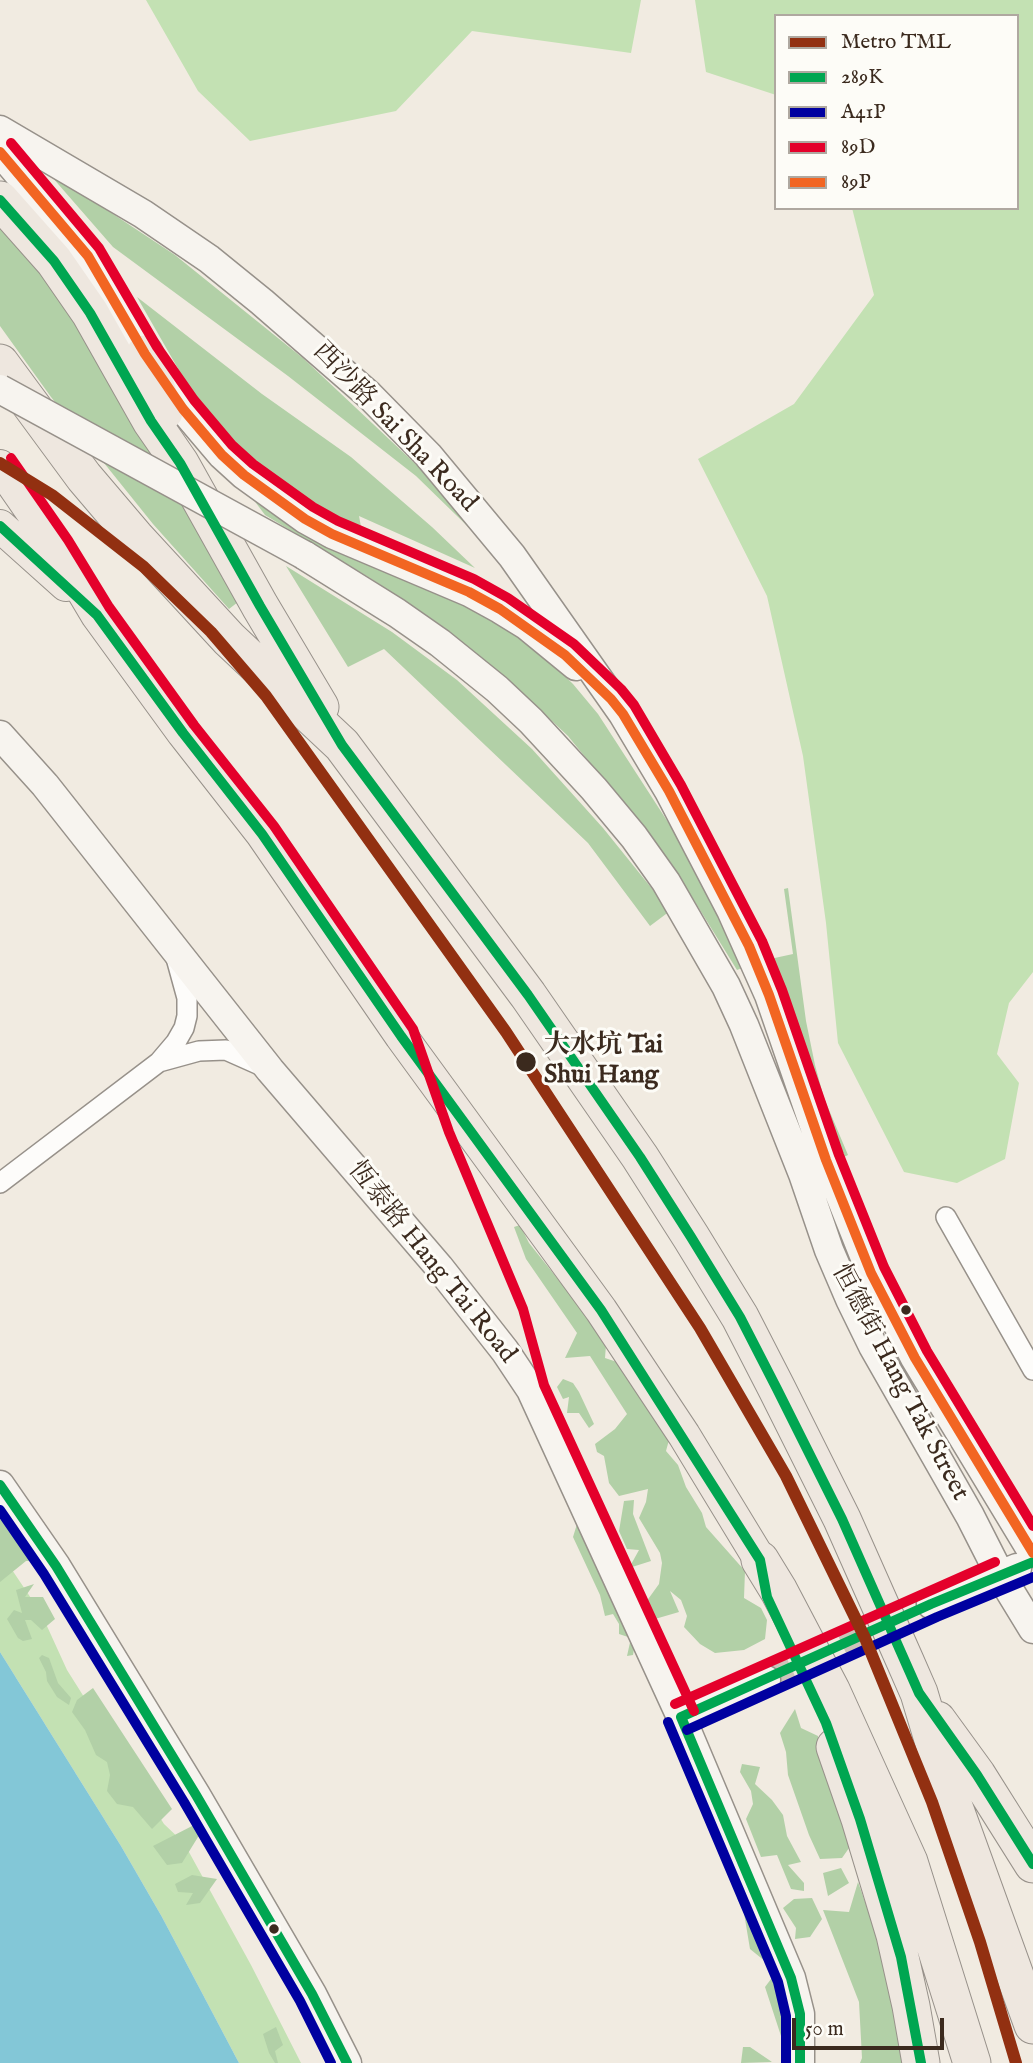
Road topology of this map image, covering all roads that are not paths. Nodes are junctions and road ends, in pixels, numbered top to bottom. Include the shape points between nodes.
1 (0, 130) edge
2 (0, 152) edge
3 (11, 213) edge
4 (145, 354) junction
5 (0, 363) edge
6 (0, 389) edge
7 (180, 463) junction
8 (0, 466) edge
9 (0, 526) edge
10 (97, 615) junction
11 (611, 699) junction
12 (0, 735) edge
13 (342, 745) junction
14 (175, 951) junction
15 (789, 1056) joint
16 (159, 1062) junction
17 (270, 1070) junction
18 (0, 1183) edge
19 (946, 1217) dead end
20 (1033, 1370) edge
21 (0, 1485) edge
22 (1033, 1553) edge
23 (760, 1560) junction
24 (1033, 1562) edge
25 (1000, 1575) junction
26 (931, 1604) tunnel mouth
27 (1033, 1629) edge
28 (766, 1679) tunnel mouth
29 (919, 1693) junction
30 (681, 1717) junction
31 (1033, 1864) edge
32 (1033, 2025) edge
33 (347, 2063) edge
34 (800, 2063) edge
35 (921, 2063) edge
36 (972, 2063) edge

1 - 11 main road, 西沙路 Sai Sha Road via 173,233 314,345 403,429 474,509
2 - 4 main road via 88,256
3 - 7 highway via 71,284 150,421
4 - 7 highway
4 - 11 main road via 222,455 270,496 332,534 500,609 565,655
5 - 13 highway via 84,477 135,537 229,639
6 - 25 main road, 恒德街 Hang Tak Street, bridge via 304,555 397,613 479,673 594,789 634,837 687,916 726,986 850,1299
7 - 13 highway
8 - 10 main road
9 - 10 main road
10 - 23 main road via 262,834 401,1036 601,1310
11 - 15 main road, 西沙路 Sai Sha Road via 670,791 731,910 769,995
12 - 14 main road, 恆泰路 Hang Tai Road
13 - 29 highway via 528,995 640,1157 740,1317 847,1531
14 - 16 street via 187,1016 176,1042
14 - 17 main road, 恆泰路 Hang Tai Road
15 - 22 main road, 恒德街 Hang Tak Street via 874,1279 915,1358
16 - 17 street via 199,1051 226,1050
16 - 18 street
17 - 30 main road, 恆泰路 Hang Tai Road via 439,1267 531,1390
19 - 20 street
21 - 33 main road via 203,1806
23 - 35 highway via 767,1597 826,1723 868,1843 901,1957
23 - 36 highway via 831,1690 894,1826
24 - 25 main road
25 - 26 main road
25 - 27 main road, 恒德街 Hang Tak Street
28 - 30 main road
29 - 31 highway
29 - 32 highway via 949,1793
30 - 34 main road, 恆泰路 Hang Tai Road via 791,1978 800,2014

